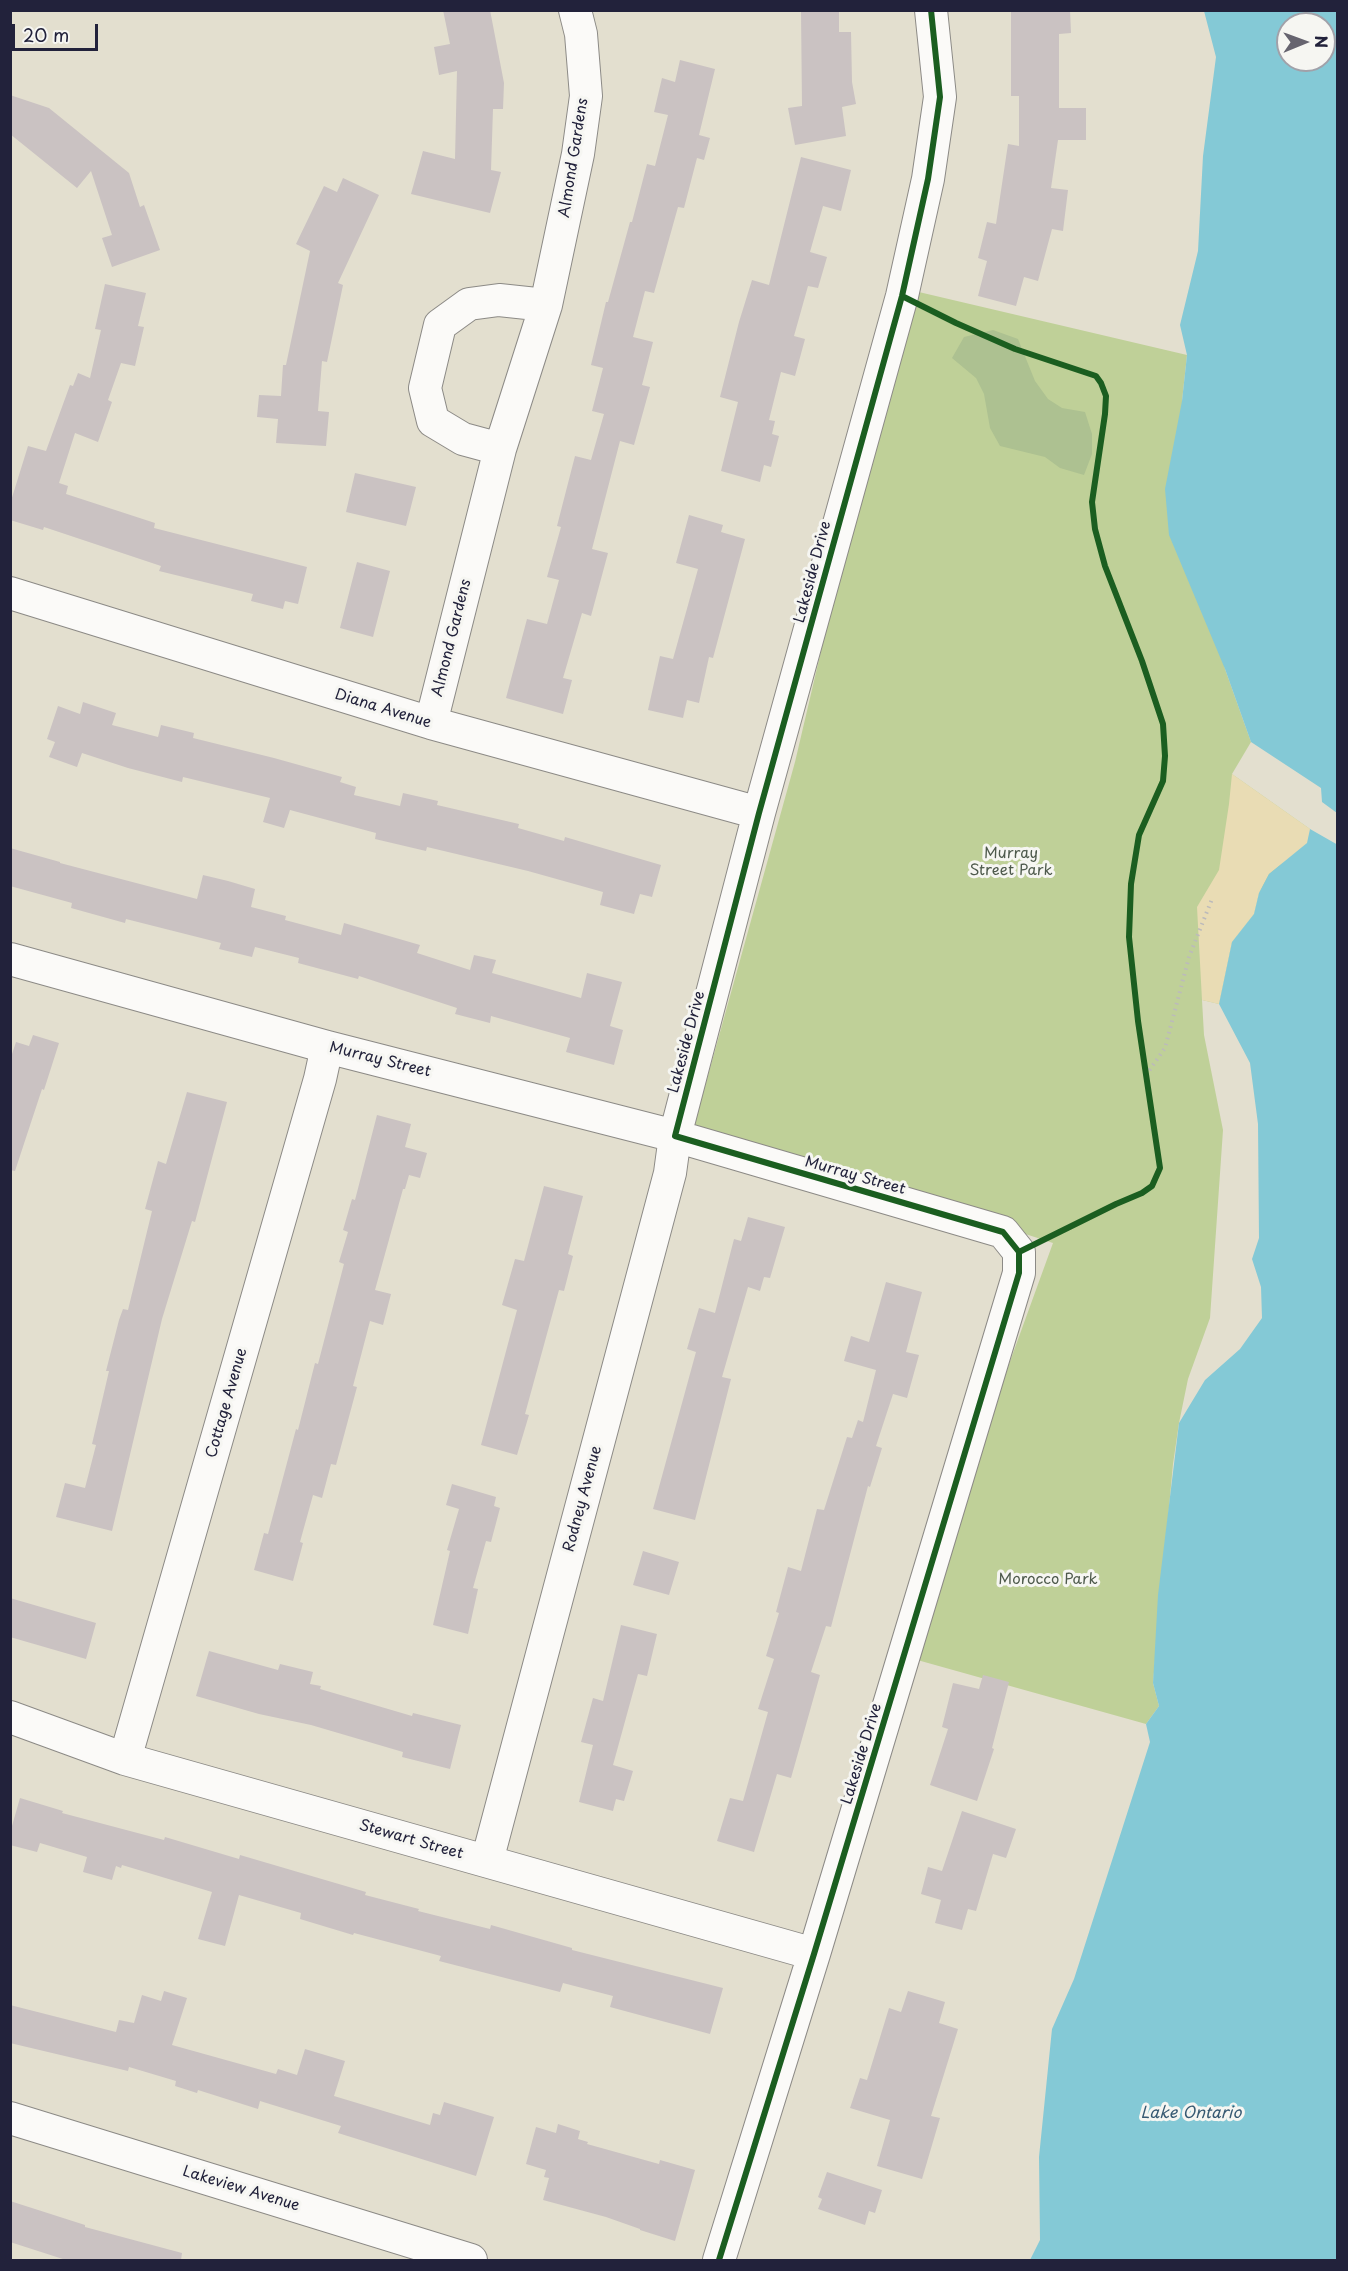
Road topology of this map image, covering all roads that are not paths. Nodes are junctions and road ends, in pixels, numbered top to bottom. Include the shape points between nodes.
1 (575, 10) edge
2 (931, 10) edge
3 (546, 305) junction
4 (500, 449) junction
5 (10, 593) edge
6 (430, 723) junction
7 (759, 813) junction
8 (10, 959) edge
9 (327, 1047) junction
10 (675, 1136) junction
11 (1019, 1252) joint
12 (10, 1717) edge
13 (125, 1759) junction
14 (487, 1861) junction
15 (814, 1954) junction
16 (10, 2118) edge
17 (471, 2260) edge
18 (720, 2260) edge

1 - 3 street, Almond Gardens via 586,96 578,154
2 - 7 street, Lakeside Drive via 940,97 928,179 902,296
3 - 4 street, Almond Gardens
3 - 4 street via 499,300 469,304 440,326 425,388 433,421 463,440
4 - 6 street, Almond Gardens
5 - 6 street, Diana Avenue
6 - 7 street, Diana Avenue
7 - 10 street, Lakeside Drive
8 - 9 street, Murray Street
9 - 10 street, Murray Street
9 - 13 street, Cottage Avenue
10 - 11 street, Murray Street via 1003,1232
10 - 14 street, Rodney Avenue via 670,1173
11 - 15 street, Lakeside Drive via 1016,1285
12 - 13 street, Stewart Street
13 - 14 street, Stewart Street
14 - 15 street, Stewart Street
15 - 18 street, Lakeside Drive
16 - 17 street, Lakeview Avenue

